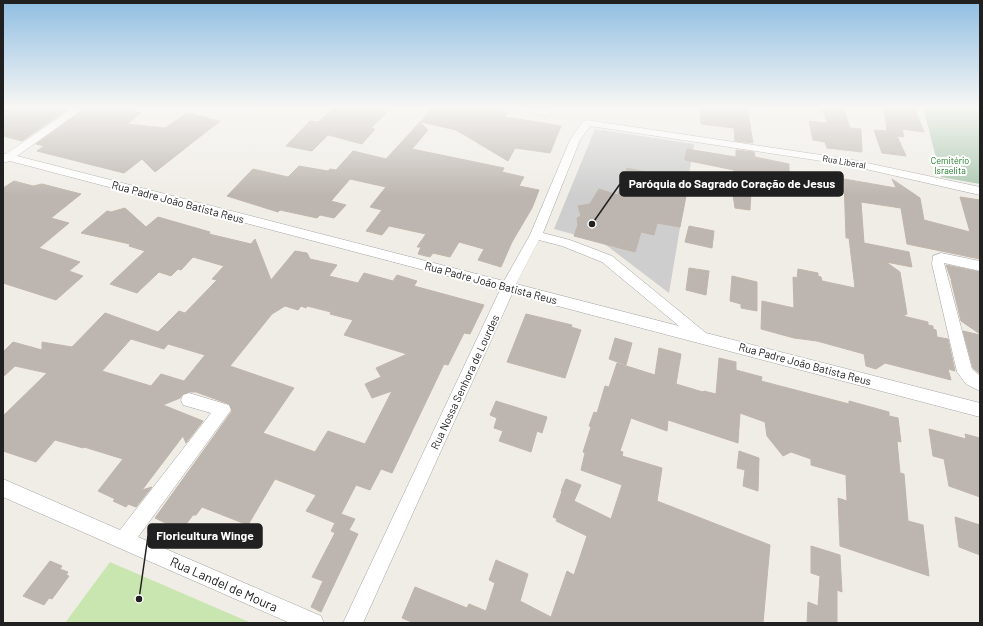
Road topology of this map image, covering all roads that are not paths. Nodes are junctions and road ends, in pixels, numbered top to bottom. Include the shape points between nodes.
1 (37, 136) edge
2 (578, 136) edge
3 (675, 136) edge
4 (5, 158) edge
5 (980, 191) edge
6 (536, 235) junction
7 (980, 266) edge
8 (508, 287) junction
9 (703, 338) junction
10 (980, 384) edge
11 (189, 400) dead end
12 (980, 410) edge
13 (3, 488) edge
14 (124, 540) junction
15 (314, 623) edge
16 (353, 623) edge

1 - 4 street
2 - 6 street, Rua Nossa Senhora de Lourdes
3 - 5 street, Rua Liberal via 848,162
4 - 8 street, Rua Padre João Batista Reus
6 - 8 street, Rua Nossa Senhora de Lourdes
6 - 9 street via 566,243 607,259
7 - 10 street via 938,259 965,372
8 - 9 street, Rua Padre João Batista Reus
8 - 16 street, Rua Nossa Senhora de Lourdes
9 - 12 street, Rua Padre João Batista Reus
11 - 14 street via 223,410
13 - 14 street, Rua Landel de Moura
14 - 15 street, Rua Landel de Moura

